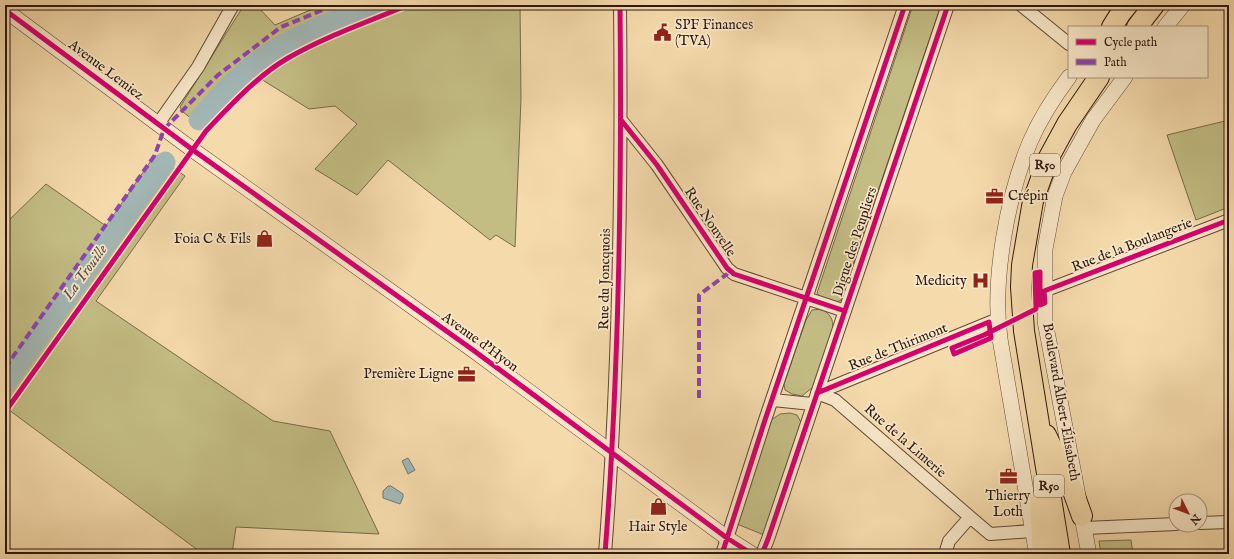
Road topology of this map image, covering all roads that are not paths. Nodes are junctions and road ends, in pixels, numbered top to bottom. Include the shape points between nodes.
1 (233, 5) edge
2 (620, 5) edge
3 (906, 5) edge
4 (948, 5) edge
5 (1021, 5) edge
6 (1154, 5) edge
7 (1183, 5) edge
8 (5, 10) edge
9 (1138, 26) edge
10 (1166, 26) edge
11 (1068, 43) edge
12 (1068, 78) edge
13 (1084, 78) edge
14 (1098, 78) edge
15 (1124, 78) edge
16 (621, 120) junction
17 (158, 124) junction
18 (193, 150) joint
19 (1229, 220) edge
20 (1022, 265) junction
21 (1044, 291) junction
22 (807, 297) junction
23 (845, 311) junction
24 (998, 319) junction
25 (814, 399) junction
26 (773, 400) junction
27 (1038, 417) junction
28 (612, 455) junction
29 (970, 516) junction
30 (1084, 522) junction
31 (1229, 522) edge
32 (1208, 523) edge
33 (1168, 524) edge
34 (1032, 531) junction
35 (727, 538) junction
36 (605, 554) edge
37 (722, 554) edge
38 (752, 554) edge
39 (762, 554) edge
40 (945, 554) edge
41 (1037, 554) edge
42 (1043, 554) edge
43 (1060, 554) edge
44 (1089, 554) edge

1 - 17 street via 198,67
2 - 16 street, Rue du Joncquois
3 - 22 street, Digue des Peupliers
4 - 23 street, Digue des Peupliers
5 - 11 street
6 - 9 highway
7 - 10 street
8 - 17 street, Avenue Lemiez
12 - 24 street via 1041,119 1012,198 999,281
13 - 20 highway via 1059,122 1033,182 1026,218
14 - 20 highway, Boulevard Albert-Élisabeth / R50 via 1067,124 1048,159 1033,201
15 - 21 street, Boulevard Albert-Élisabeth via 1077,145 1061,178 1045,248
16 - 22 street, Rue Nouvelle via 657,165 727,268 734,274
16 - 28 street, Rue du Joncquois
17 - 18 street, Avenue Lemiez
18 - 28 street, Avenue d'Hyon via 473,350
19 - 21 street, Rue de la Boulangerie
20 - 27 highway, Boulevard Albert-Élisabeth / R50 via 1024,331
21 - 30 street, Boulevard Albert-Élisabeth via 1045,321
22 - 23 street, Rue Nouvelle
22 - 26 street, Digue des Peupliers
23 - 25 street, Digue des Peupliers
24 - 25 street, Rue de Thirimont
24 - 34 street
25 - 26 street
25 - 29 street, Rue de la Limerie via 834,400
25 - 39 street, Digue des Peupliers
26 - 35 street, Digue des Peupliers
27 - 30 highway via 1062,466
27 - 42 highway
27 - 43 highway, Boulevard Albert-Élisabeth / R50
28 - 35 street, Avenue d'Hyon
28 - 36 street, Rue du Joncquois
29 - 34 street, Rue de la Limerie via 990,534
29 - 40 street via 949,541
30 - 33 street
30 - 44 street, Boulevard Albert-Élisabeth
31 - 32 street
34 - 41 street
35 - 37 street, Digue des Peupliers
35 - 38 street, Avenue d'Hyon

